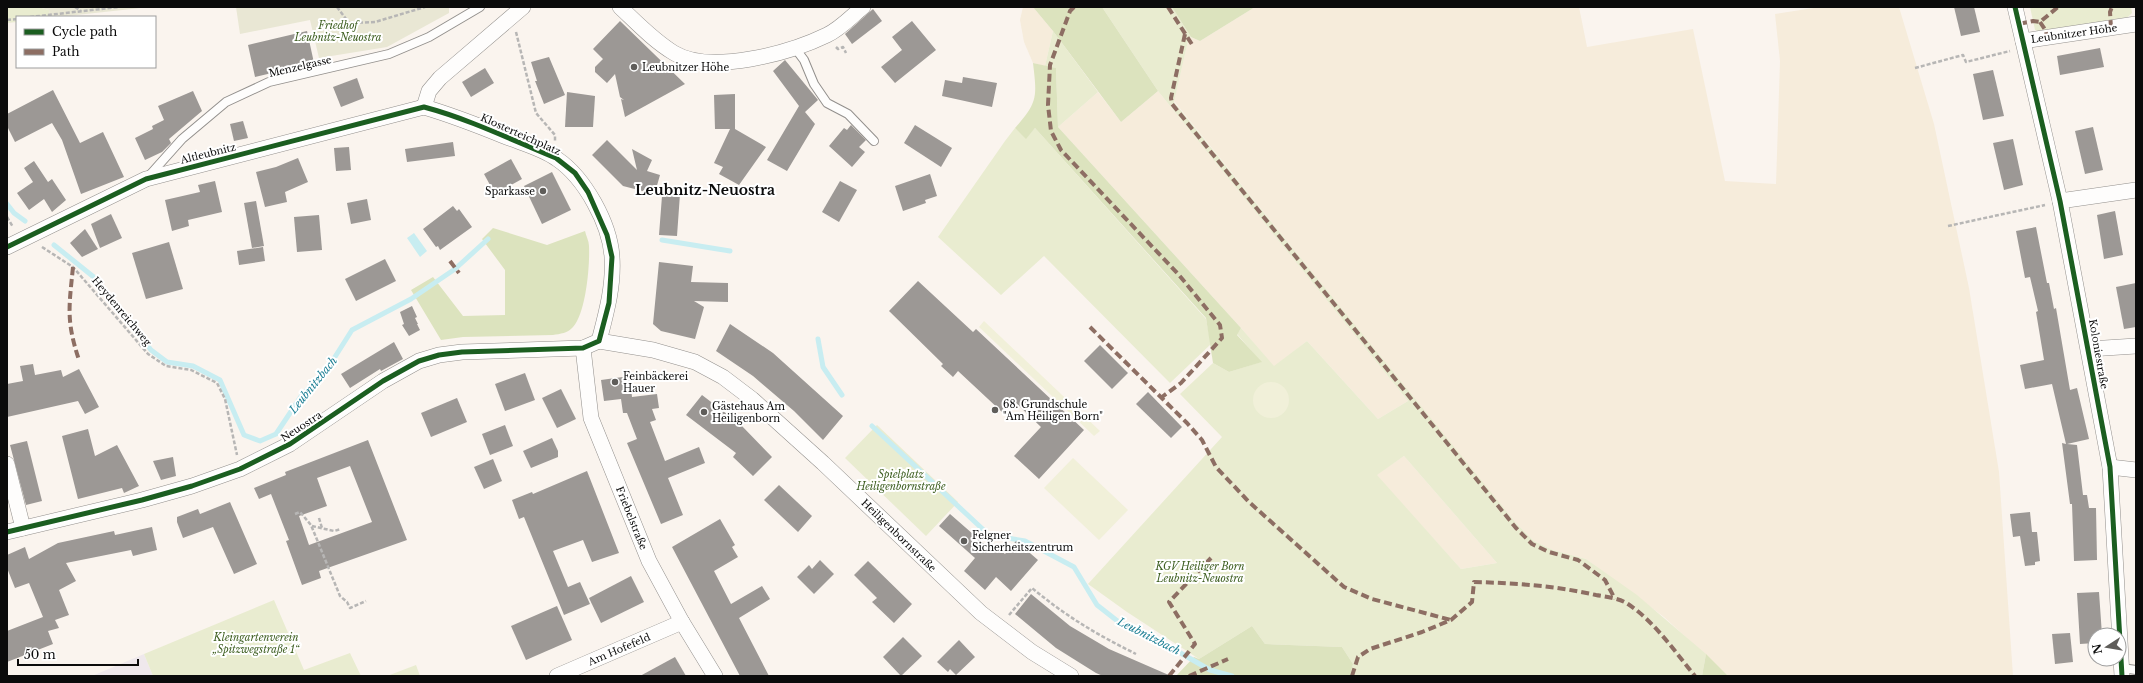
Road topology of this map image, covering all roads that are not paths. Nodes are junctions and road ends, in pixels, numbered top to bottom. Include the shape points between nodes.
1 (480, 7) edge
2 (620, 7) edge
3 (863, 7) edge
4 (2015, 7) edge
5 (517, 11) edge
6 (2136, 24) edge
7 (2020, 45) junction
8 (795, 48) junction
9 (424, 107) junction
10 (874, 141) dead end
11 (146, 179) junction
12 (2136, 190) edge
13 (2056, 202) junction
14 (7, 248) edge
15 (599, 341) junction
16 (2136, 346) edge
17 (583, 348) junction
18 (2089, 349) junction
19 (7, 464) edge
20 (2110, 468) junction
21 (2136, 470) edge
22 (23, 528) junction
23 (7, 532) edge
24 (682, 622) junction
25 (2127, 671) edge
26 (557, 676) edge
27 (715, 676) edge
28 (1071, 676) edge

1 - 11 lane, Menzelgasse via 429,37 389,54 269,82 226,102 182,139
2 - 8 street via 674,53 692,60 712,64
3 - 8 street via 829,34
4 - 7 street, Leubnitzer Höhe
5 - 9 street via 440,78 429,91
6 - 7 street, Leubnitzer Höhe
7 - 13 street, Koloniestraße
8 - 10 lane via 827,103 848,114
9 - 11 street, Altleubnitz
9 - 15 street, Klosterteichplatz via 449,114 556,158 575,173 588,192 607,235 612,257 609,304
11 - 14 street, Altleubnitz
12 - 13 street
13 - 18 street, Koloniestraße
15 - 17 street, Neuostra
15 - 28 street, Heiligenbornstraße via 653,350 695,362 723,377 782,426 998,628
16 - 18 street
17 - 22 street, Neuostra via 462,352 419,361 383,381 290,444 240,469 156,496
17 - 24 street, Friebelstraße via 591,418 649,561
18 - 20 street, Koloniestraße
19 - 22 street
20 - 21 street
20 - 25 street, Koloniestraße
22 - 23 street, Neuostra
24 - 26 street, Am Hofefeld
24 - 27 street, Friebelstraße

